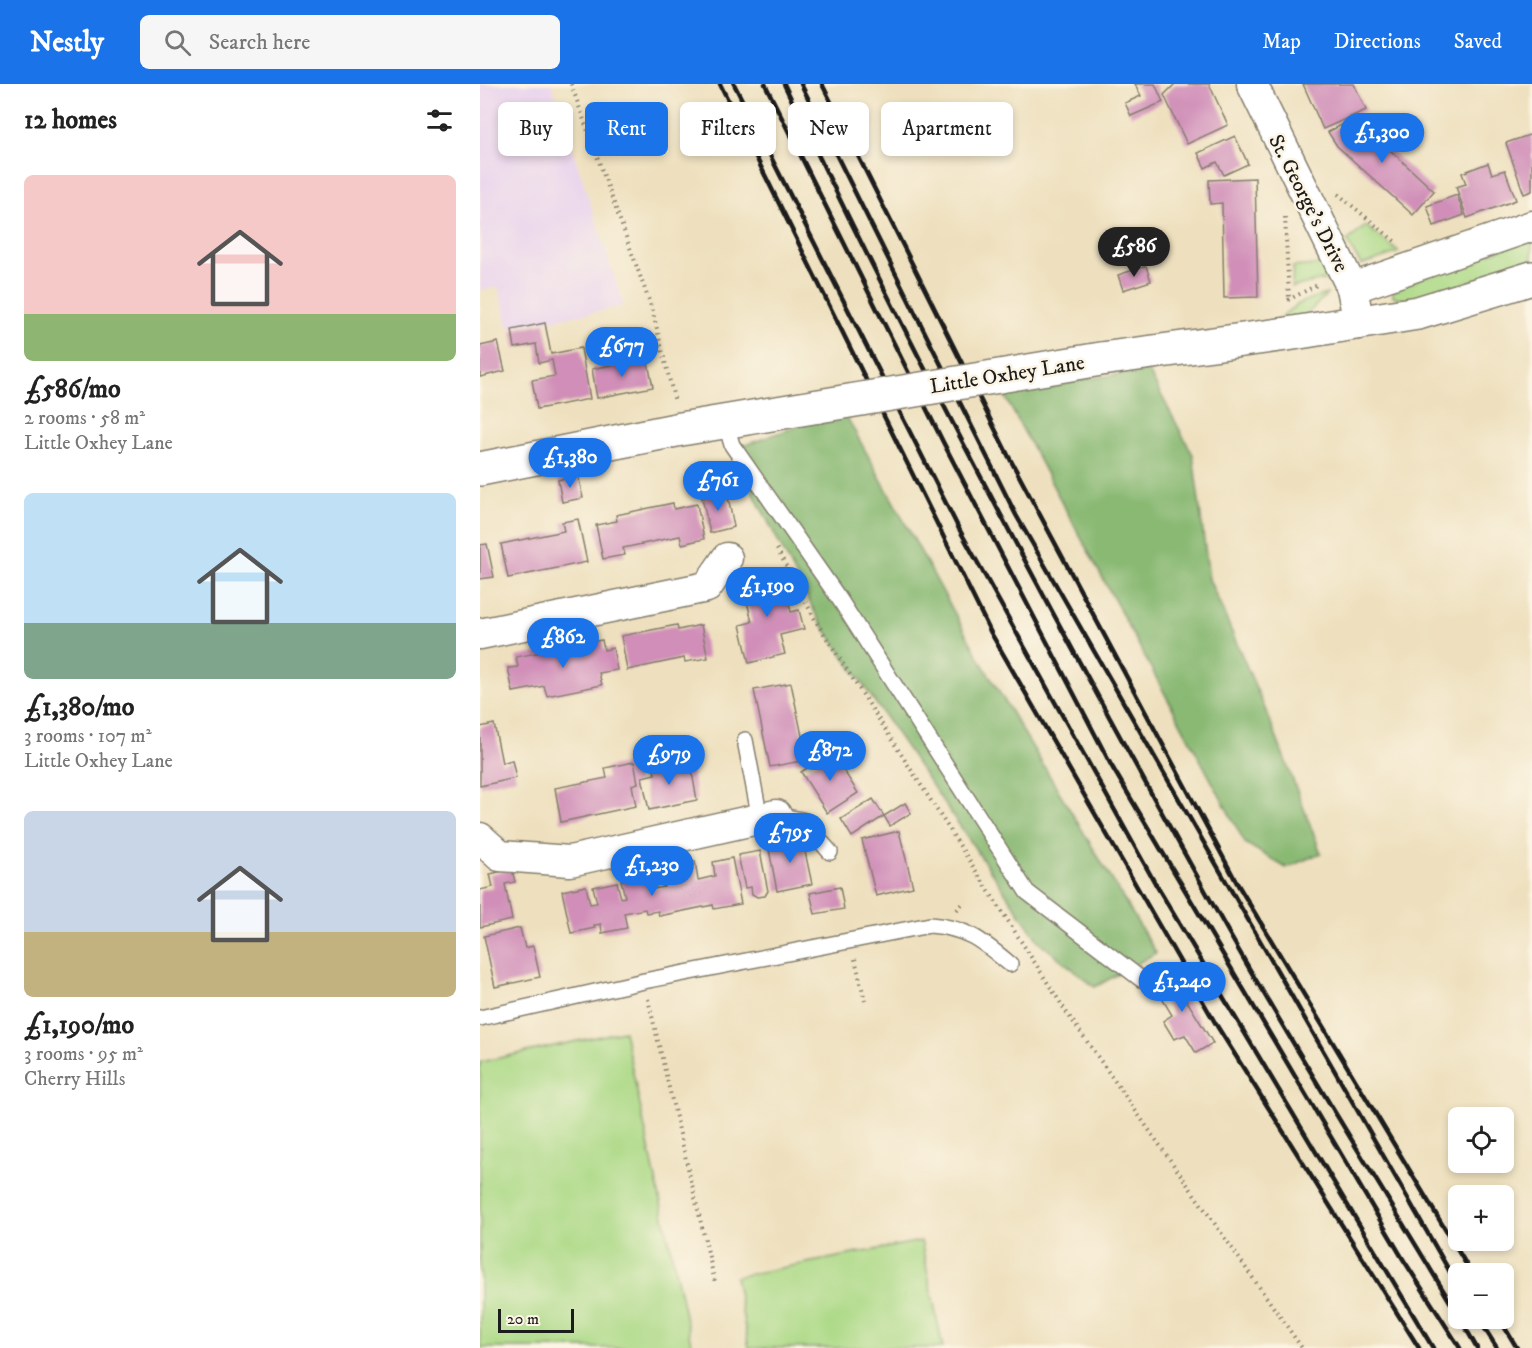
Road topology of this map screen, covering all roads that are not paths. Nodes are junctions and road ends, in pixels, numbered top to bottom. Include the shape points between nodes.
1 (1252, 84) edge
2 (1532, 226) edge
3 (1532, 278) edge
4 (1352, 288) junction
5 (1359, 324) junction
6 (725, 421) junction
7 (480, 470) edge
8 (727, 558) dead end
9 (480, 634) edge
10 (745, 741) dead end
11 (768, 817) junction
12 (480, 838) edge
13 (830, 852) dead end
14 (1010, 964) dead end
15 (1141, 979) dead end
16 (480, 1018) edge

1 - 4 street, St. George's Drive
2 - 4 street
3 - 5 main road, Little Oxhey Lane via 1418,313
4 - 5 street, St. George's Drive
5 - 6 main road, Little Oxhey Lane, bridge via 1101,359
6 - 7 main road, Little Oxhey Lane
6 - 15 lane via 732,445 840,600 1027,892
8 - 9 street via 707,587
10 - 11 lane
11 - 12 street via 570,861 500,856
11 - 13 lane via 802,820
14 - 16 lane via 972,934 930,925 644,981

